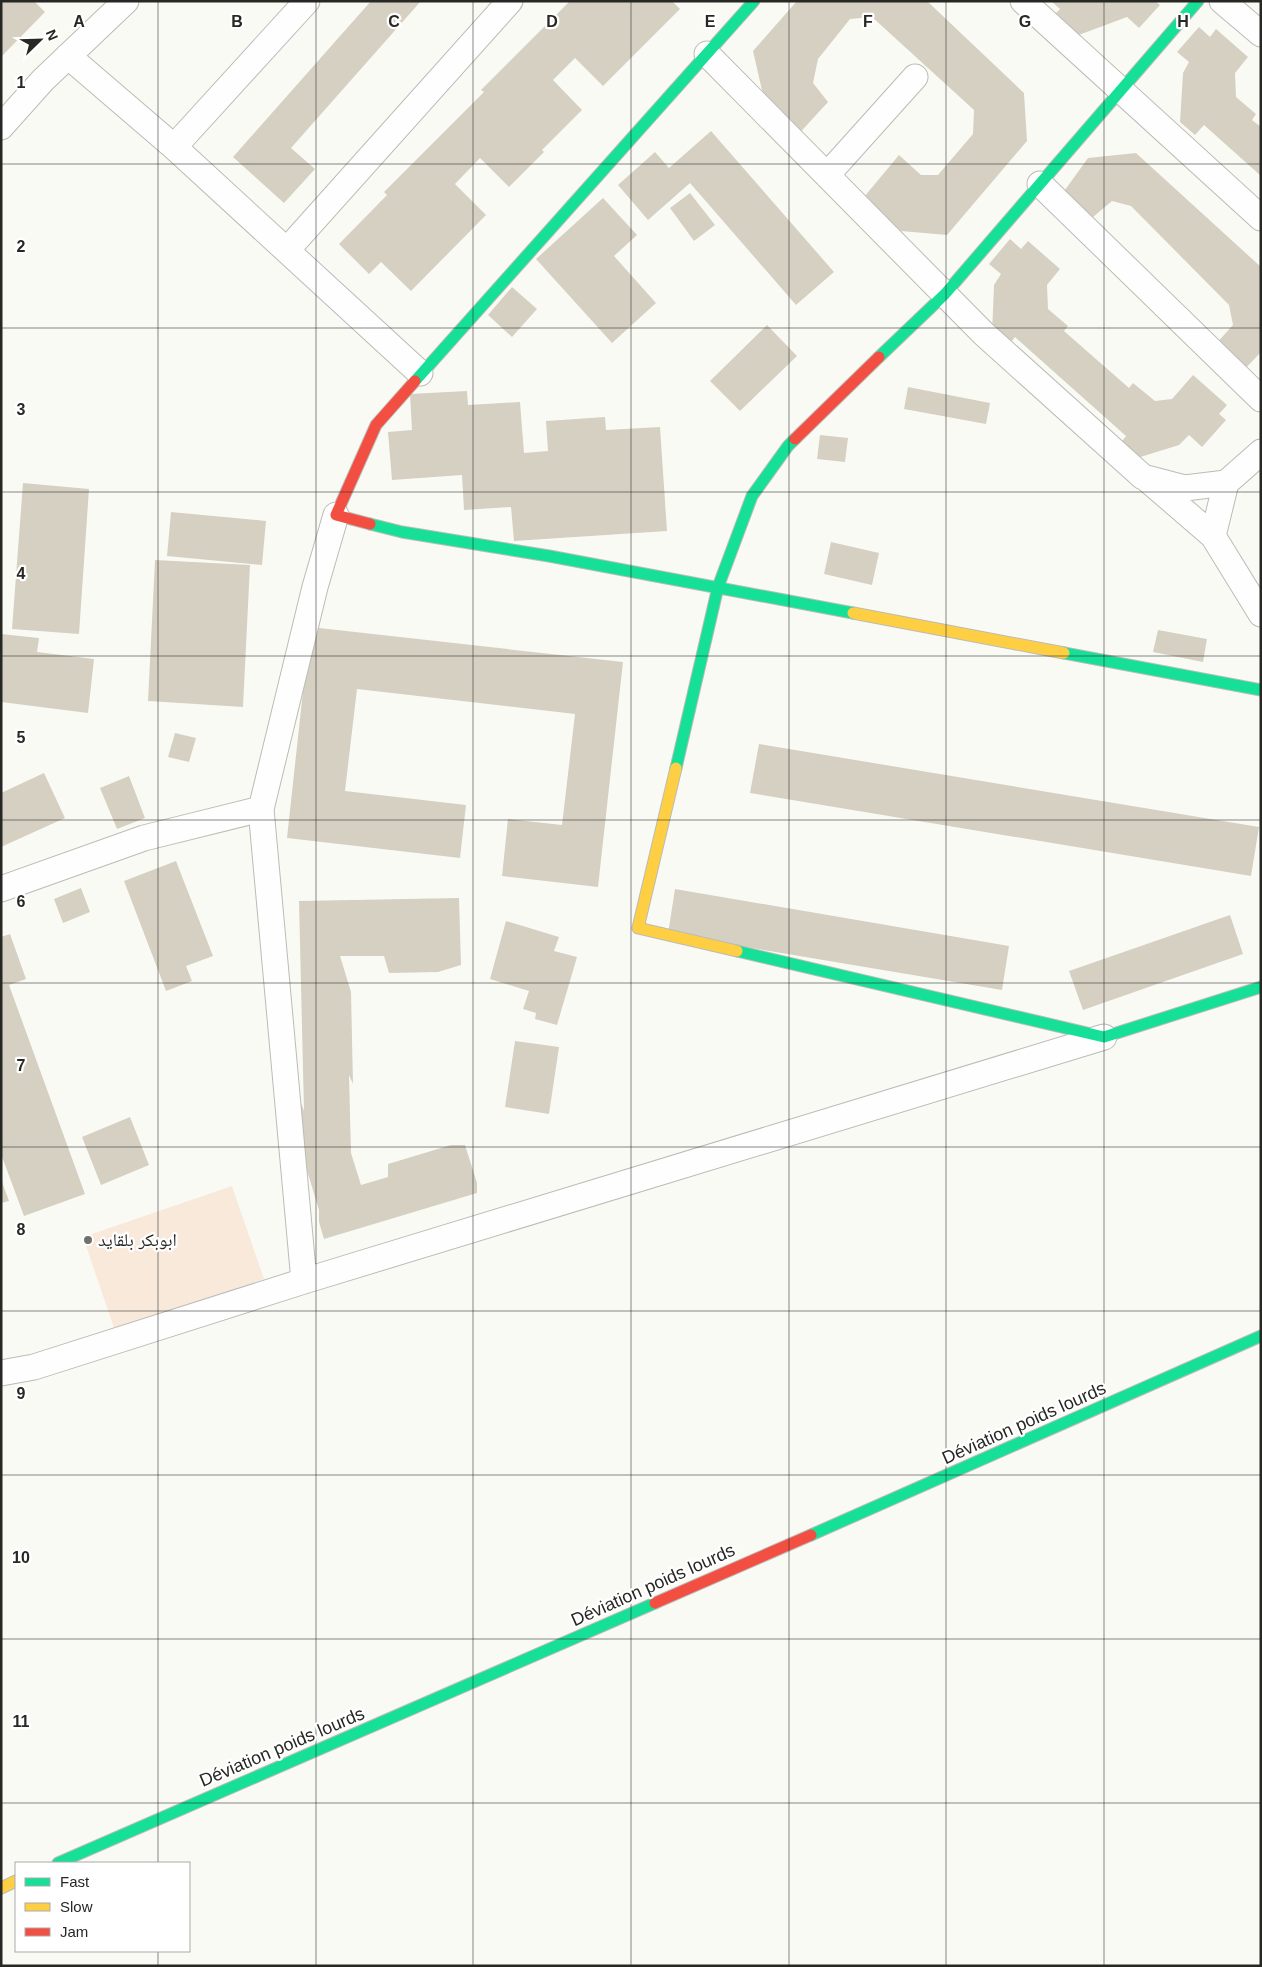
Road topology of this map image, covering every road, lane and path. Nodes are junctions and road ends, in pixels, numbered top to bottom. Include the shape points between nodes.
1 (126, 1) edge
2 (307, 1) edge
3 (510, 1) edge
4 (754, 1) edge
5 (1023, 1) edge
6 (1198, 1) edge
7 (1222, 1) edge
8 (1261, 34) edge
9 (707, 54) junction
10 (68, 56) junction
11 (915, 77) dead end
12 (1122, 90) junction
13 (1, 127) edge
14 (174, 147) junction
15 (827, 175) junction
16 (1040, 184) junction
17 (1261, 218) edge
18 (287, 250) junction
19 (945, 294) junction
20 (420, 373) junction
21 (1261, 399) edge
22 (1261, 452) edge
23 (1143, 477) junction
24 (1226, 483) junction
25 (336, 515) junction
26 (1213, 536) junction
27 (718, 588) junction
28 (1261, 614) edge
29 (1261, 690) edge
30 (261, 809) junction
31 (1, 889) edge
32 (1261, 987) edge
33 (1104, 1037) junction
34 (304, 1281) junction
35 (1261, 1336) edge
36 (1, 1374) edge
37 (60, 1862) edge
38 (15, 1881) edge
39 (1, 1888) edge

1 - 10 street
2 - 14 street
3 - 18 street
4 - 9 street
5 - 12 street
6 - 12 street
7 - 8 street
9 - 15 street
9 - 20 street
10 - 13 street
10 - 14 street
11 - 15 street
12 - 16 street
12 - 17 street
14 - 18 street
15 - 19 street
16 - 19 street
16 - 21 street
18 - 20 street
19 - 23 street via 984,334
19 - 27 street via 788,446 752,496
20 - 25 street via 376,425
22 - 24 street
23 - 24 street via 1185,488
23 - 26 street
24 - 26 street
25 - 27 street via 402,532
25 - 30 street via 315,587
26 - 28 street
27 - 29 street
27 - 33 street via 638,928
30 - 31 street via 144,838
30 - 34 street
32 - 33 street
33 - 34 street
34 - 36 street via 34,1367
35 - 37 street, Déviation poids lourds via 878,1507
38 - 39 street

